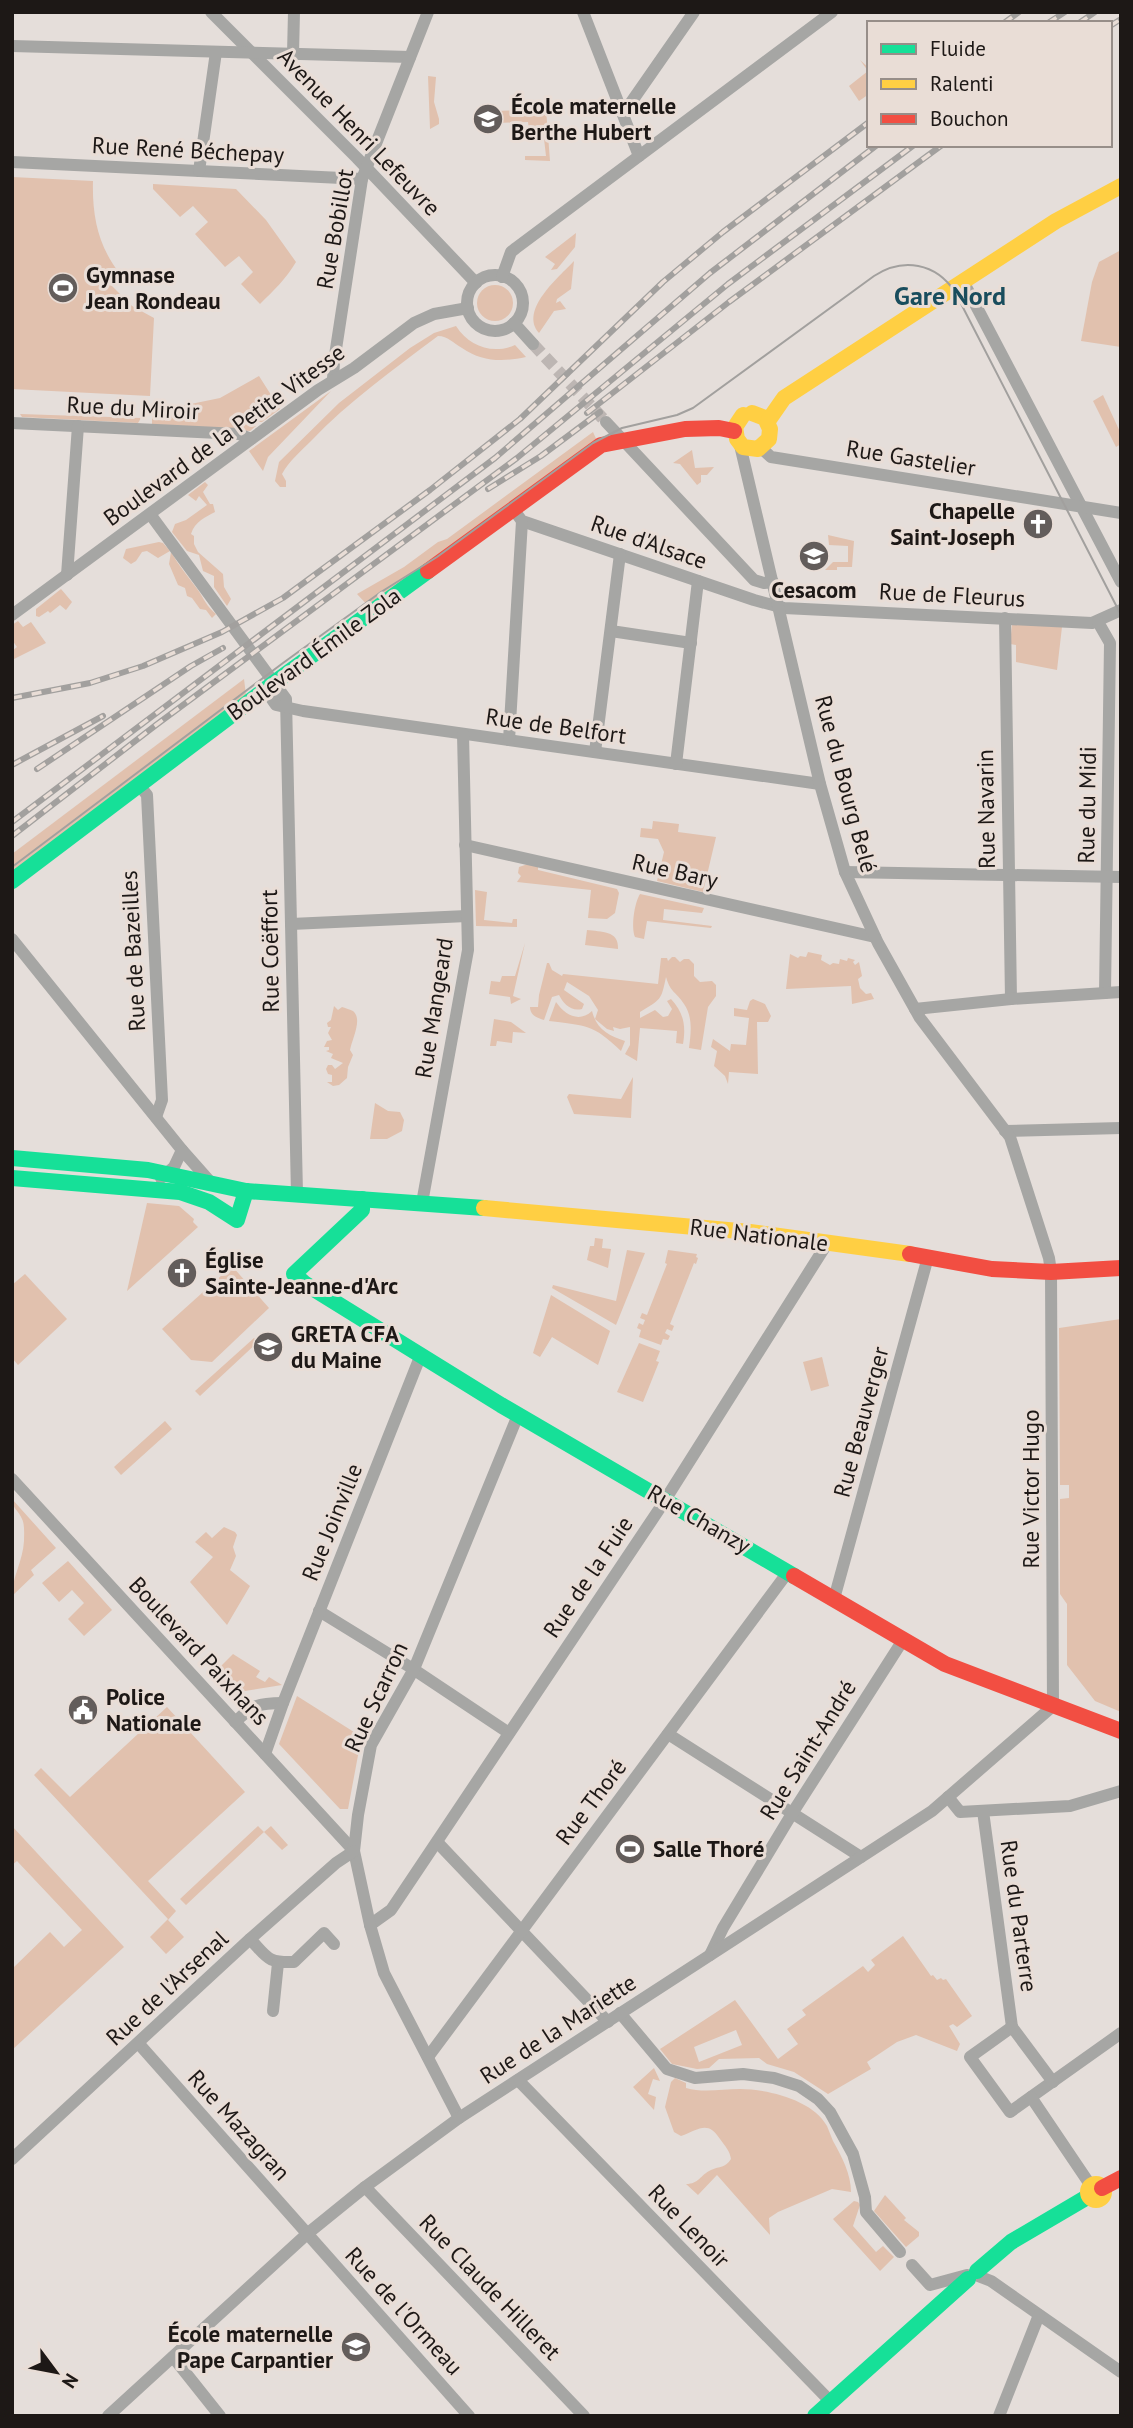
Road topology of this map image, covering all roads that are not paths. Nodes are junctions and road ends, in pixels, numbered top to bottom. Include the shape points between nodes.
1 (211, 12) edge
2 (293, 12) edge
3 (428, 12) edge
4 (583, 12) edge
5 (694, 12) edge
6 (832, 12) edge
7 (12, 46) edge
8 (216, 52) junction
9 (251, 53) junction
10 (293, 54) junction
11 (410, 57) junction
12 (623, 114) junction
13 (639, 156) junction
14 (12, 162) edge
15 (199, 171) junction
16 (364, 173) junction
17 (1121, 186) edge
18 (1121, 192) edge
19 (1104, 196) junction
20 (502, 276) junction
21 (963, 281) junction
22 (476, 284) junction
23 (468, 308) junction
24 (514, 323) junction
25 (533, 344) tunnel mouth
26 (333, 379) junction
27 (784, 398) junction
28 (748, 414) junction
29 (768, 421) junction
30 (606, 422) tunnel mouth
31 (12, 423) edge
32 (78, 426) junction
33 (693, 429) junction
34 (737, 438) junction
35 (251, 439) junction
36 (624, 441) junction
37 (759, 448) junction
38 (747, 470) junction
39 (1081, 506) junction
40 (1121, 513) edge
41 (150, 514) junction
42 (517, 515) junction
43 (620, 554) junction
44 (67, 575) junction
45 (698, 581) junction
46 (773, 582) junction
47 (1121, 582) edge
48 (779, 606) junction
49 (1121, 610) edge
50 (12, 615) edge
51 (1005, 618) junction
52 (1098, 622) junction
53 (611, 631) junction
54 (691, 643) junction
55 (270, 686) junction
56 (286, 707) junction
57 (463, 734) junction
58 (509, 740) junction
59 (1115, 748) edge
60 (595, 752) junction
61 (676, 764) junction
62 (820, 784) junction
63 (139, 785) junction
64 (465, 845) junction
65 (845, 872) junction
66 (1007, 875) junction
67 (1107, 877) junction
68 (1121, 877) edge
69 (12, 881) edge
70 (467, 916) junction
71 (291, 924) junction
72 (875, 937) junction
73 (12, 939) edge
74 (1121, 992) edge
75 (1105, 993) junction
76 (1010, 999) junction
77 (915, 1009) junction
78 (156, 1116) junction
79 (1121, 1128) edge
80 (1005, 1131) junction
81 (182, 1150) junction
82 (12, 1158) edge
83 (12, 1178) edge
84 (165, 1182) junction
85 (213, 1185) junction
86 (246, 1191) junction
87 (296, 1194) junction
88 (362, 1199) junction
89 (422, 1203) junction
90 (828, 1242) junction
91 (928, 1257) junction
92 (1121, 1269) edge
93 (1051, 1272) junction
94 (420, 1357) junction
95 (518, 1415) junction
96 (12, 1479) edge
97 (665, 1500) junction
98 (788, 1572) junction
99 (834, 1599) junction
100 (319, 1611) junction
101 (903, 1640) junction
102 (414, 1669) junction
103 (283, 1703) junction
104 (1054, 1706) junction
105 (235, 1721) junction
106 (1121, 1731) edge
107 (509, 1733) junction
108 (668, 1734) junction
109 (265, 1754) junction
110 (1121, 1791) edge
111 (948, 1797) junction
112 (983, 1811) junction
113 (793, 1812) junction
114 (437, 1842) junction
115 (354, 1851) junction
116 (861, 1857) junction
117 (370, 1925) junction
118 (522, 1929) junction
119 (250, 1939) junction
120 (334, 1944) dead end
121 (709, 1956) junction
122 (278, 1963) junction
123 (273, 2011) dead end
124 (621, 2013) junction
125 (608, 2022) junction
126 (1012, 2027) junction
127 (1121, 2033) edge
128 (139, 2044) junction
129 (428, 2057) junction
130 (518, 2080) junction
131 (1053, 2082) junction
132 (1031, 2097) junction
133 (460, 2118) junction
134 (12, 2158) edge
135 (1121, 2178) edge
136 (365, 2187) junction
137 (1094, 2190) junction
138 (307, 2234) junction
139 (901, 2252) dead end
140 (912, 2265) dead end
141 (976, 2276) junction
142 (1039, 2315) junction
143 (173, 2357) junction
144 (1121, 2372) edge
145 (831, 2402) junction
146 (108, 2416) edge
147 (220, 2416) edge
148 (469, 2416) edge
149 (584, 2416) edge
150 (815, 2416) edge
151 (999, 2416) edge

1 - 9 street, Avenue Henri Lefeuvre
2 - 10 street
3 - 11 street, Rue Bobillot
4 - 12 street
5 - 12 street
6 - 13 street
7 - 8 street
8 - 9 street
8 - 15 street
9 - 10 street
9 - 16 street, Avenue Henri Lefeuvre
10 - 11 street
11 - 16 street, Rue Bobillot
12 - 13 street
13 - 20 street via 511,252
14 - 15 street, Rue René Béchepay
15 - 16 street, Rue René Béchepay
16 - 22 street, Avenue Henri Lefeuvre
16 - 26 street, Rue Bobillot
17 - 19 main road
18 - 19 main road
19 - 21 main road
20 - 22 street via 489,276
20 - 24 street via 515,284 522,298 522,311
21 - 27 main road
21 - 39 street
22 - 23 street
23 - 24 street via 475,322 487,330 502,330
23 - 26 street, Boulevard de la Petite Vitesse via 414,323
24 - 25 street
26 - 35 street, Boulevard de la Petite Vitesse
27 - 28 main road via 768,401
27 - 29 main road
28 - 29 main road
28 - 33 main road
28 - 34 main road via 737,422
29 - 37 main road via 770,436
30 - 36 street
31 - 32 street, Rue du Miroir
32 - 35 street, Rue du Miroir via 239,434
32 - 44 street
33 - 34 main road via 723,428
33 - 36 main road, Boulevard Émile Zola
34 - 37 main road via 749,449
34 - 38 street, Rue du Bourg Belé
35 - 41 street, Boulevard de la Petite Vitesse
36 - 42 main road, Boulevard Émile Zola via 596,448
36 - 46 street via 754,580
37 - 38 street
37 - 39 street, Rue Gastelier via 771,457
38 - 46 street, Rue du Bourg Belé
39 - 40 street, Rue Gastelier
39 - 47 street
41 - 44 street, Boulevard de la Petite Vitesse
41 - 55 street via 257,659
42 - 43 street, Rue d'Alsace
42 - 55 main road, Boulevard Émile Zola
42 - 58 street
43 - 45 street, Rue d'Alsace
43 - 53 street
44 - 50 street, Boulevard de la Petite Vitesse
45 - 48 street, Rue d'Alsace
45 - 54 street
46 - 48 street, Rue du Bourg Belé
48 - 51 street, Rue de Fleurus
48 - 62 street, Rue du Bourg Belé
49 - 52 street
51 - 52 street, Rue de Fleurus
51 - 66 street, Rue Navarin
52 - 59 street, Rue du Midi via 1110,643
53 - 54 street
53 - 60 street
54 - 61 street
55 - 56 street via 276,705
55 - 63 main road, Boulevard Émile Zola
56 - 57 street, Rue de Belfort
56 - 71 street, Rue Coëffort
57 - 58 street, Rue de Belfort
57 - 64 street, Rue Mangeard
58 - 60 street, Rue de Belfort
59 - 67 street, Rue du Midi
60 - 61 street, Rue de Belfort
61 - 62 street, Rue de Belfort
62 - 65 street, Rue du Bourg Belé
63 - 69 main road, Boulevard Émile Zola
63 - 78 street, Rue de Bazeilles via 147,795 162,1100
64 - 70 street, Rue Mangeard
64 - 72 street, Rue Bary
65 - 66 street
65 - 72 street, Rue du Bourg Belé
66 - 67 street
66 - 76 street, Rue Navarin
67 - 68 street
67 - 75 street, Rue du Midi
70 - 71 street
70 - 89 street, Rue Mangeard via 467,950
71 - 87 street, Rue Coëffort
72 - 77 street, Rue du Bourg Belé
73 - 78 street
74 - 75 street
75 - 76 street
76 - 77 street
77 - 80 street, Rue du Bourg Belé
78 - 81 street
79 - 80 street
80 - 93 street, Rue du Bourg Belé via 1015,1148
81 - 84 street
81 - 85 street
82 - 84 main road via 148,1170
83 - 84 main road via 146,1187
84 - 85 main road, Rue Nationale
84 - 86 main road via 237,1220
85 - 86 main road, Rue Nationale
86 - 87 main road, Rue Nationale
87 - 88 main road, Rue Nationale
88 - 89 main road, Rue Nationale
88 - 94 main road, Rue Chanzy via 362,1210 294,1274
89 - 90 main road, Rue Nationale
90 - 91 main road, Rue Nationale
90 - 97 street, Rue de la Fuie
91 - 93 main road, Rue Nationale via 992,1269
91 - 99 street, Rue Beauverger
92 - 93 main road, Rue Nationale
93 - 104 street, Rue Victor Hugo
94 - 95 main road, Rue Chanzy
94 - 100 street, Rue Joinville
95 - 97 main road, Rue Chanzy
95 - 102 street, Rue Scarron
96 - 105 street, Boulevard Paixhans
97 - 98 main road, Rue Chanzy
97 - 107 street, Rue de la Fuie
98 - 99 main road, Rue Chanzy
98 - 108 street, Rue Thoré
99 - 101 main road, Rue Chanzy
100 - 102 street
100 - 103 street, Rue Joinville
101 - 104 main road, Rue Chanzy via 945,1664
101 - 113 street, Rue Saint-André
102 - 107 street
102 - 115 street, Rue Scarron via 371,1745
103 - 105 street via 252,1706
103 - 109 street, Rue Joinville
104 - 106 main road, Rue Chanzy
104 - 111 street, Rue de la Mariette
105 - 109 street, Boulevard Paixhans
107 - 114 street, Rue de la Fuie
108 - 113 street
108 - 118 street, Rue Thoré
109 - 115 street, Boulevard Paixhans
110 - 112 street via 1070,1806
111 - 112 street via 960,1812
111 - 116 street, Rue de la Mariette
112 - 126 street, Rue du Parterre
113 - 116 street
113 - 121 street, Rue Saint-André
114 - 117 street, Rue de la Fuie via 388,1914
114 - 118 street
115 - 117 street, Rue Scarron
115 - 119 street, Rue de l'Arsenal
116 - 121 street, Rue de la Mariette
117 - 129 street, Rue Scarron via 384,1973
118 - 125 street
118 - 129 street, Rue Thoré
119 - 122 street
119 - 128 street, Rue de l'Arsenal
120 - 122 street via 324,1933 294,1962
121 - 124 street, Rue de la Mariette
122 - 123 street
124 - 125 street, Rue de la Mariette
124 - 139 street via 667,2068 695,2078 743,2074 774,2078 799,2086 818,2099 853,2154 866,2212
125 - 130 street, Rue de la Mariette
126 - 131 street
126 - 132 street via 970,2057 1010,2112
127 - 131 street
128 - 134 street, Rue de l'Arsenal
128 - 138 street, Rue Mazagran
129 - 133 street, Rue Scarron
130 - 133 street, Rue de la Mariette
130 - 145 street, Rue Lenoir
131 - 132 street
132 - 137 street
133 - 136 street, Rue de la Mariette
135 - 137 main road
136 - 138 street, Rue de la Mariette
136 - 149 street, Rue Claude Hilleret
137 - 141 main road via 1011,2242
138 - 143 street, Rue de la Mariette
138 - 148 street, Rue de l'Ormeau
140 - 141 street via 930,2285
141 - 142 street
141 - 145 main road
142 - 144 street
142 - 151 street
143 - 146 street, Rue de la Mariette
143 - 147 street
145 - 150 main road

